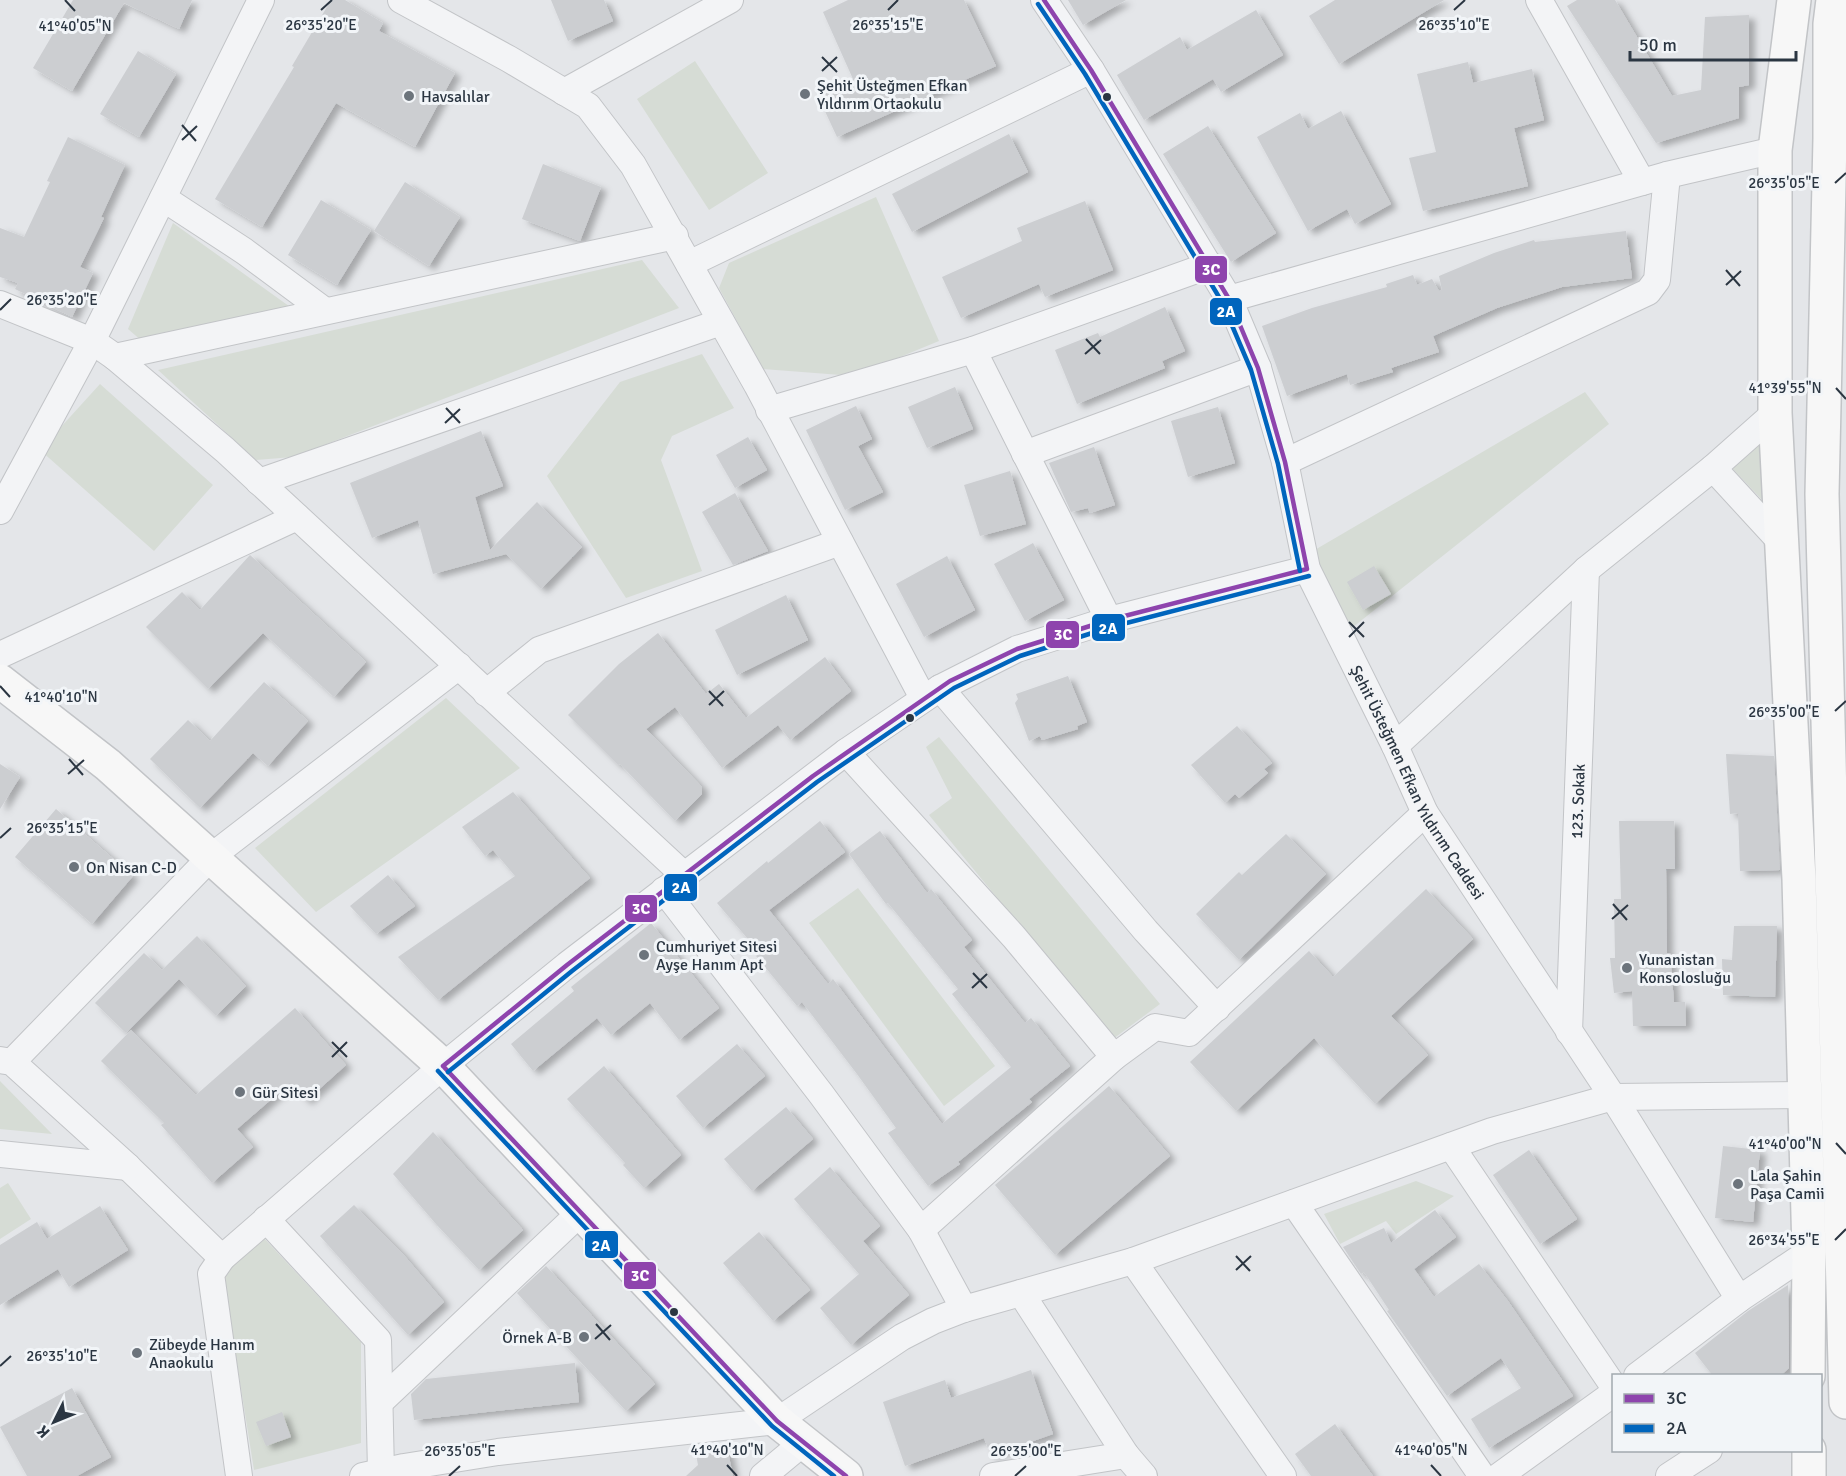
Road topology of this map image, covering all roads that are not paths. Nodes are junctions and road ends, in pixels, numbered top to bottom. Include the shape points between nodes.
1 (261, 0) edge
2 (401, 0) edge
3 (730, 0) edge
4 (1044, 0) edge
5 (1539, 0) edge
6 (1794, 0) edge
7 (1833, 0) edge
8 (1091, 70) junction
9 (564, 92) junction
10 (1838, 138) edge
11 (1775, 150) junction
12 (1654, 178) junction
13 (163, 198) junction
14 (675, 236) junction
15 (688, 264) junction
16 (1210, 265) junction
17 (1229, 298) junction
18 (0, 304) edge
19 (326, 312) junction
20 (721, 322) junction
21 (92, 341) junction
22 (973, 350) junction
23 (115, 357) junction
24 (1258, 368) junction
25 (770, 410) junction
26 (1775, 413) junction
27 (1025, 454) junction
28 (1285, 462) junction
29 (1713, 468) junction
30 (259, 482) junction
31 (0, 511) edge
32 (297, 517) junction
33 (840, 542) junction
34 (1781, 542) junction
35 (1307, 569) junction
36 (1586, 570) junction
37 (1109, 620) junction
38 (0, 655) edge
39 (459, 666) junction
40 (0, 681) edge
41 (486, 693) junction
42 (931, 693) junction
43 (1395, 746) junction
44 (846, 752) junction
45 (1425, 813) junction
46 (212, 856) junction
47 (674, 883) junction
48 (1217, 1008) junction
49 (1569, 1032) junction
50 (1114, 1057) junction
51 (6, 1061) edge
52 (443, 1066) junction
53 (1804, 1095) junction
54 (1613, 1097) junction
55 (1451, 1146) junction
56 (0, 1154) edge
57 (128, 1167) junction
58 (1843, 1179) edge
59 (1294, 1203) junction
60 (581, 1212) junction
61 (266, 1219) junction
62 (921, 1230) junction
63 (1809, 1252) junction
64 (222, 1258) junction
65 (1133, 1261) junction
66 (1021, 1293) junction
67 (1739, 1299) junction
68 (964, 1309) junction
69 (1640, 1374) edge
70 (1808, 1374) edge
71 (1612, 1384) edge
72 (1612, 1394) edge
73 (380, 1402) junction
74 (1846, 1402) edge
75 (777, 1421) junction
76 (804, 1442) junction
77 (1706, 1452) edge
78 (1809, 1452) edge
79 (1126, 1455) junction
80 (390, 1473) edge
81 (238, 1476) edge
82 (763, 1476) edge
83 (846, 1476) edge
84 (993, 1476) edge
85 (1144, 1476) edge
86 (1283, 1476) edge
87 (1482, 1476) edge
88 (1499, 1476) edge
89 (1669, 1476) edge
90 (1809, 1476) edge

1 - 13 street
2 - 9 street
3 - 9 street
4 - 8 street, Şehit Üsteğmen Efkan Yıldırım Caddesi
5 - 12 street
6 - 11 main road
7 - 10 main road via 1830,24
8 - 15 street
8 - 16 street, Şehit Üsteğmen Efkan Yıldırım Caddesi
9 - 14 street via 588,106 595,115 633,165
10 - 58 main road via 1822,494
11 - 12 street
11 - 26 main road
12 - 17 street
12 - 28 street via 1657,280 1648,292
13 - 19 street
13 - 21 street
14 - 15 street
14 - 19 street
15 - 20 street
16 - 17 street, Şehit Üsteğmen Efkan Yıldırım Caddesi
16 - 22 street
17 - 24 street, Şehit Üsteğmen Efkan Yıldırım Caddesi
18 - 21 street
19 - 23 street
20 - 25 street
20 - 30 street
21 - 23 street
21 - 31 street
22 - 25 street
22 - 27 street
23 - 30 street
24 - 27 street
24 - 28 street, Şehit Üsteğmen Efkan Yıldırım Caddesi
25 - 33 street
26 - 29 street
26 - 34 main road
27 - 37 street
28 - 35 street, Şehit Üsteğmen Efkan Yıldırım Caddesi
29 - 34 street
29 - 36 street
30 - 32 street
32 - 38 street
32 - 39 street
33 - 41 street via 539,650
33 - 42 street
34 - 53 main road via 1799,879
35 - 37 street
35 - 43 street, Şehit Üsteğmen Efkan Yıldırım Caddesi
36 - 43 street
36 - 49 street, 123. Sokak
37 - 42 street via 1017,649
39 - 41 street
39 - 46 street
40 - 46 main road via 108,765
41 - 47 street
42 - 44 street
42 - 48 street
43 - 45 street, Şehit Üsteğmen Efkan Yıldırım Caddesi
44 - 47 street
44 - 50 street via 1014,937
45 - 48 street
45 - 49 street, Şehit Üsteğmen Efkan Yıldırım Caddesi
46 - 51 street
46 - 52 main road
47 - 52 street
47 - 62 street
48 - 50 street via 1189,1033 1155,1027
49 - 54 street, Şehit Üsteğmen Efkan Yıldırım Caddesi
50 - 62 street
51 - 57 street
52 - 60 main road
52 - 61 street
53 - 54 street
53 - 63 main road
54 - 55 street
54 - 67 street, Şehit Üsteğmen Efkan Yıldırım Caddesi
55 - 59 street
55 - 71 street
56 - 57 street
57 - 64 street
58 - 74 main road
59 - 65 street
59 - 87 street
60 - 73 street
60 - 75 main road
61 - 64 street
61 - 73 street via 378,1340
62 - 68 street
63 - 67 street
63 - 70 main road
64 - 81 street via 211,1274
65 - 66 street
65 - 86 street
66 - 68 street
66 - 79 street
67 - 69 street
68 - 75 street via 902,1337
72 - 88 street
73 - 80 street
75 - 76 main road
75 - 80 street via 498,1452
76 - 82 street
76 - 83 main road
77 - 89 street
78 - 90 main road
79 - 84 street
79 - 85 street

